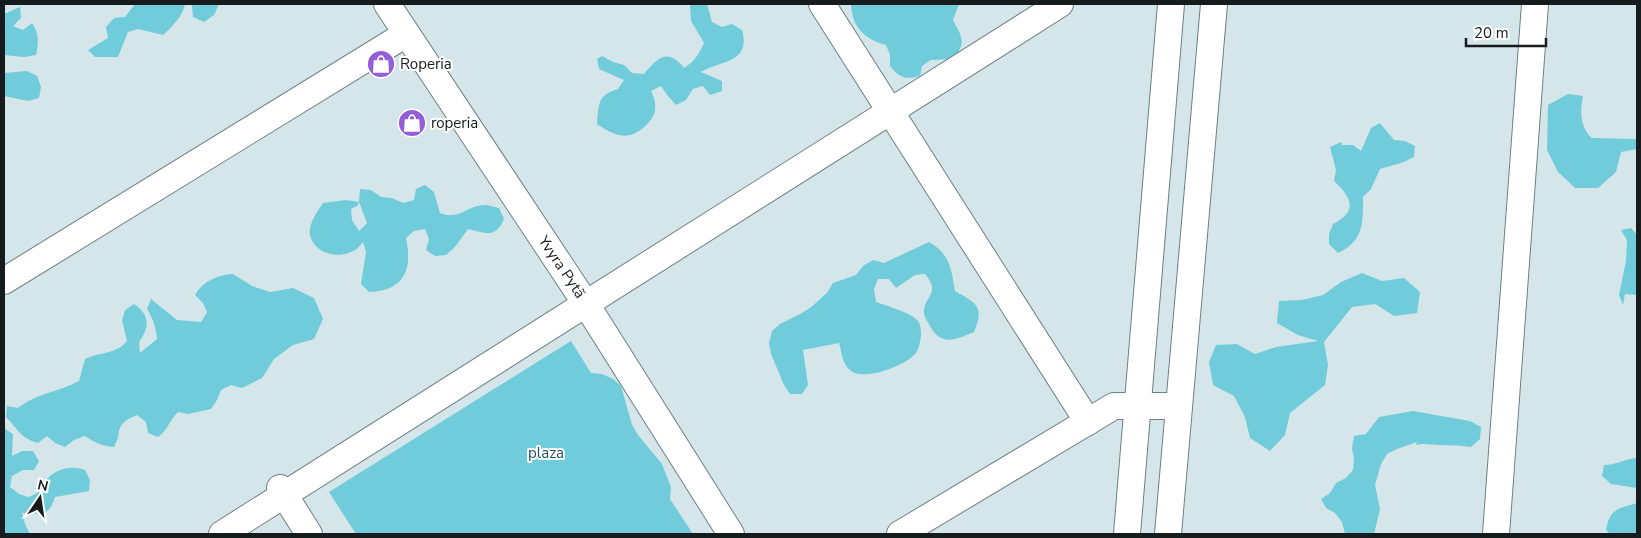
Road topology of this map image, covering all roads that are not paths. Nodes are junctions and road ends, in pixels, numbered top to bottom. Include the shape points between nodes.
1 (387, 4) edge
2 (822, 4) edge
3 (1060, 4) edge
4 (1171, 4) edge
5 (1214, 4) edge
6 (1535, 4) edge
7 (406, 34) junction
8 (891, 111) junction
9 (4, 281) edge
10 (586, 304) junction
11 (1137, 406) junction
12 (1180, 406) junction
13 (1088, 422) junction
14 (282, 491) junction
15 (222, 534) edge
16 (309, 534) edge
17 (731, 534) edge
18 (900, 534) edge
19 (1127, 534) edge
20 (1168, 534) edge
21 (1496, 534) edge

1 - 7 street, Yvyra Pytã
2 - 8 street
3 - 8 street
4 - 11 street
5 - 12 street
6 - 21 street
7 - 9 street
7 - 10 street, Yvyra Pytã
8 - 10 street
8 - 13 street
10 - 14 street
10 - 17 street, Yvyra Pytã
11 - 12 street
11 - 13 street via 1114,406
11 - 19 street
12 - 20 street
13 - 18 street
14 - 15 street
14 - 16 street

